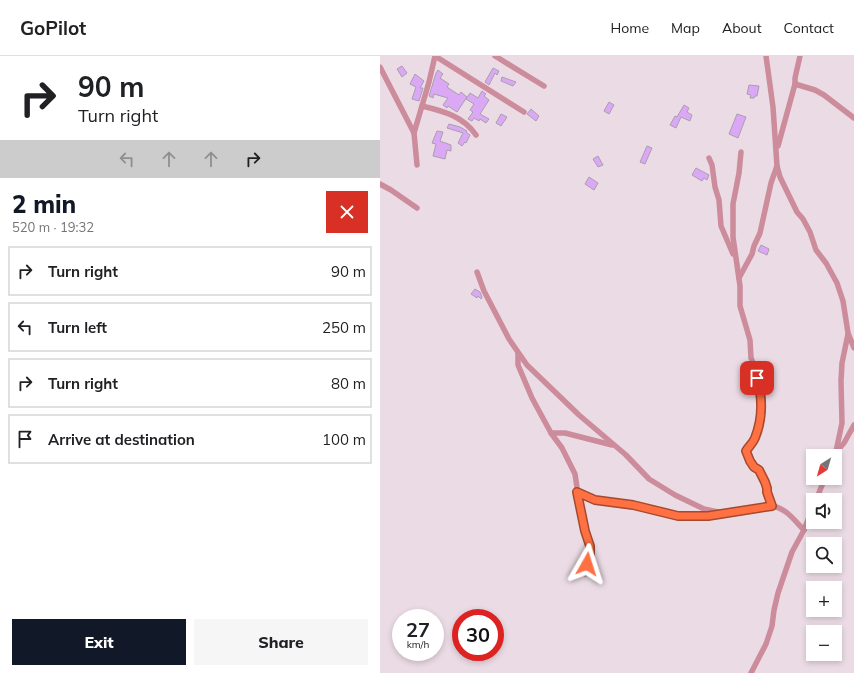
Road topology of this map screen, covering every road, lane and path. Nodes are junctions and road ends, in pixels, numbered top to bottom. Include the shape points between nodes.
1 (435, 56) edge
2 (495, 56) edge
3 (509, 56) edge
4 (766, 56) edge
5 (800, 56) edge
6 (507, 63) junction
7 (380, 68) edge
8 (796, 84) junction
9 (544, 86) dead end
10 (422, 106) junction
11 (524, 112) dead end
12 (854, 118) edge
13 (414, 133) junction
14 (476, 135) dead end
15 (777, 148) junction
16 (740, 152) dead end
17 (710, 158) dead end
18 (417, 166) dead end
19 (777, 166) junction
20 (380, 184) edge
21 (417, 208) dead end
22 (735, 257) junction
23 (477, 272) dead end
24 (738, 279) junction
25 (848, 333) junction
26 (854, 348) edge
27 (518, 354) junction
28 (854, 425) edge
29 (551, 433) junction
30 (614, 445) junction
31 (836, 449) edge
32 (839, 449) edge
33 (577, 492) junction
34 (772, 506) junction
35 (723, 513) junction
36 (806, 525) edge
37 (804, 530) junction
38 (585, 574) dead end
39 (751, 673) edge

1 - 10 street
1 - 11 street
2 - 6 street
3 - 6 street
4 - 15 street
5 - 8 street
6 - 9 street
7 - 13 street
8 - 12 street via 824,95
8 - 15 street
10 - 13 street
10 - 14 street via 462,120
13 - 18 street
15 - 19 street
16 - 22 street via 733,209
17 - 22 street via 720,200 721,226
19 - 24 street via 760,233
19 - 25 street via 788,194 810,232 816,250 837,283
20 - 21 street
22 - 24 street
23 - 27 street
24 - 34 street via 740,306 750,340 751,358 757,372 762,406 756,435 746,451 765,482
25 - 26 street
25 - 31 street via 842,363 842,423
27 - 29 street via 518,365 526,385
27 - 30 street via 579,415
28 - 32 street
29 - 30 street via 565,433
29 - 33 street via 575,474
30 - 35 street via 653,482 690,503
33 - 35 street via 595,500 633,505 678,516
33 - 38 street via 590,546
34 - 35 street
34 - 37 street via 780,507
36 - 37 street
37 - 39 street via 792,552 766,644

